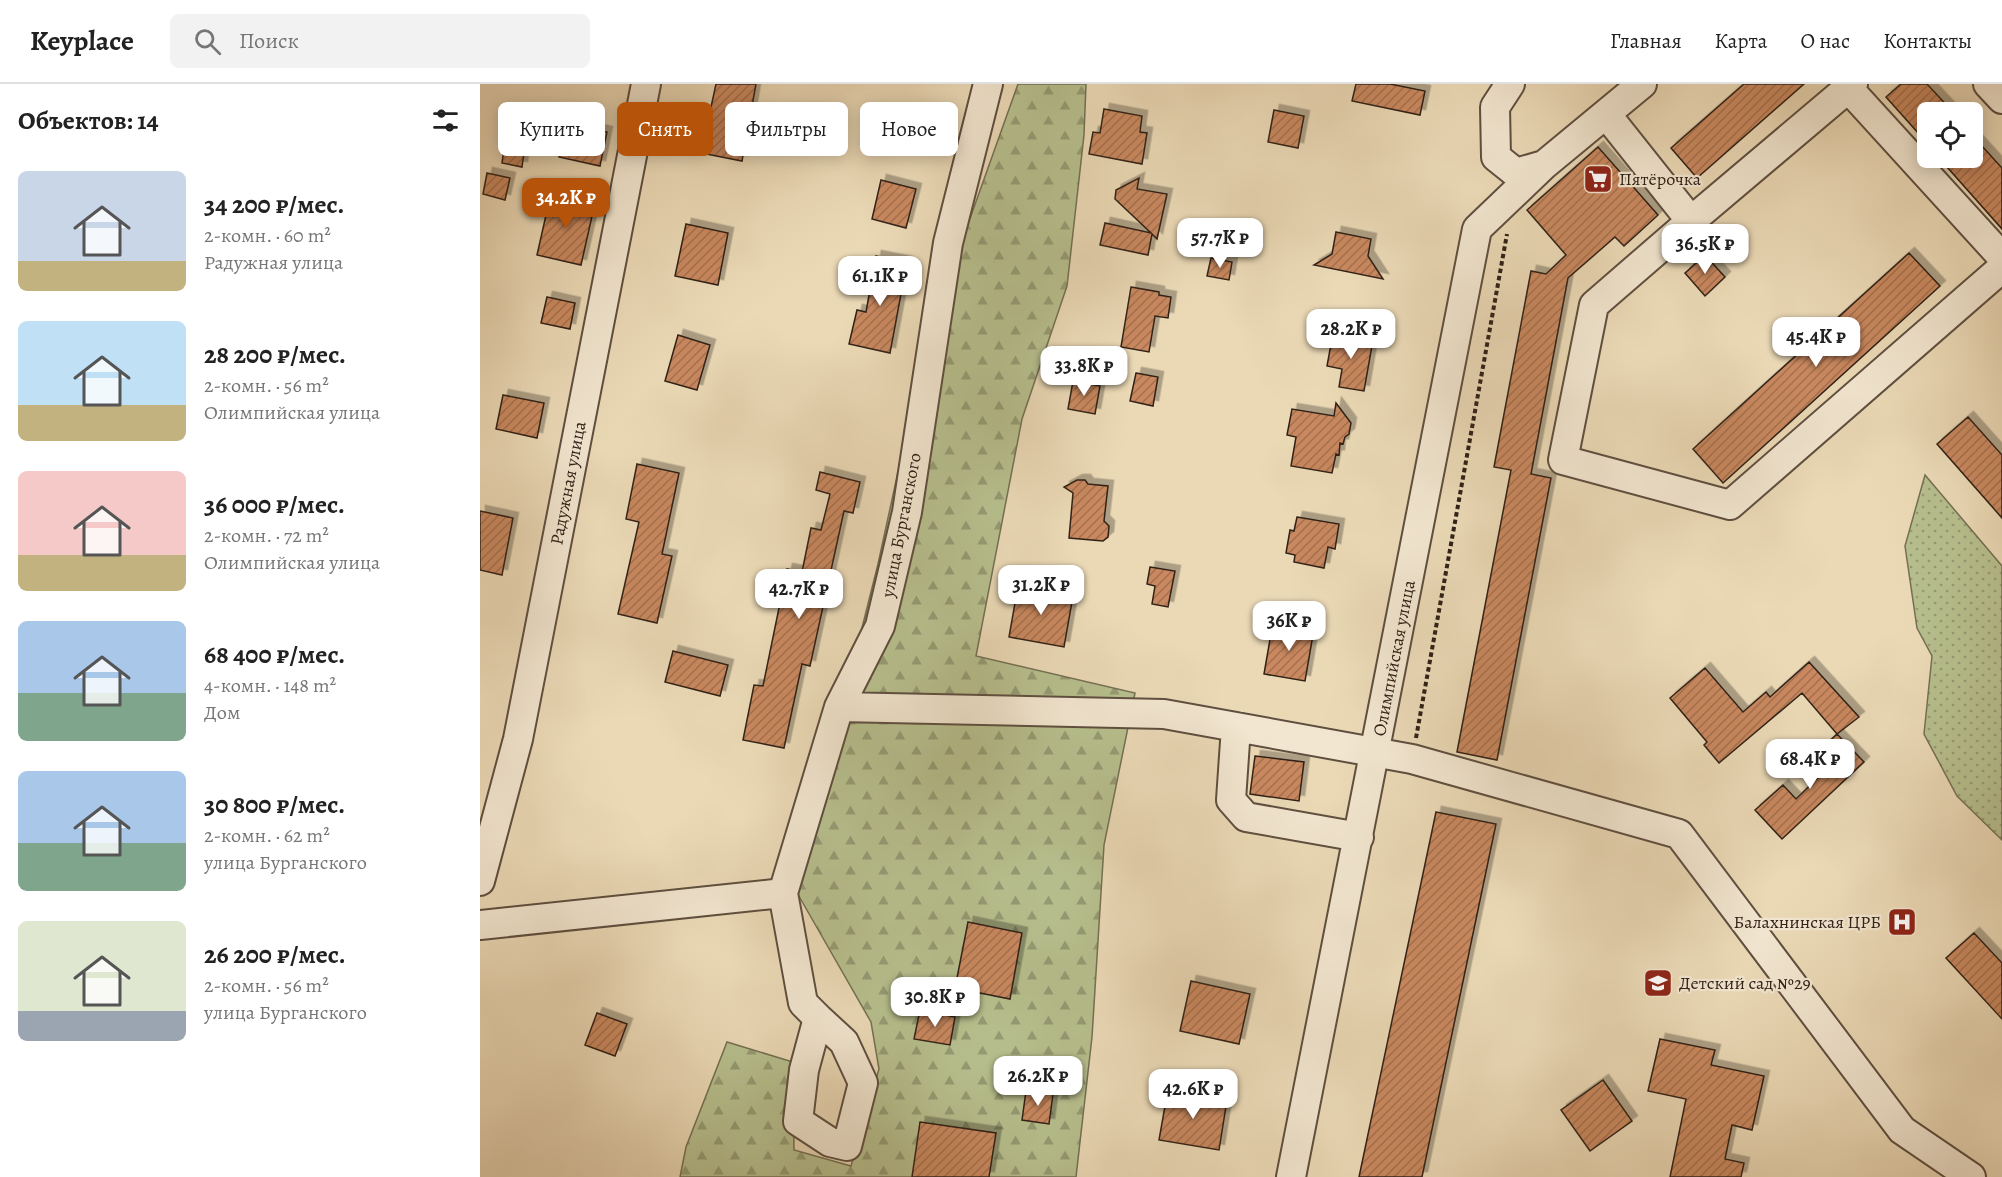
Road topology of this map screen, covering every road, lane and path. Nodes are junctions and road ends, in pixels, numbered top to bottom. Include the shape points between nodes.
1 (646, 84) edge
2 (988, 84) edge
3 (1510, 84) edge
4 (1642, 84) edge
5 (1988, 84) edge
6 (1850, 86) edge
7 (2002, 99) edge
8 (1606, 114) junction
9 (1544, 165) junction
10 (1515, 192) junction
11 (1691, 220) junction
12 (2002, 257) edge
13 (2002, 268) edge
14 (839, 707) junction
15 (1236, 728) junction
16 (1376, 753) junction
17 (1412, 759) junction
18 (1359, 837) junction
19 (480, 881) edge
20 (783, 893) junction
21 (480, 925) edge
22 (818, 1018) dead end
23 (1291, 1177) edge
24 (1971, 1177) edge

1 - 19 street, Радужная улица via 518,739
2 - 14 street, улица Бурганского via 948,243 907,512 880,626
3 - 9 street, Олимпийская улица via 1495,107 1496,157 1516,172
4 - 8 street, Олимпийская улица
5 - 7 street
6 - 11 street
6 - 12 street
8 - 9 street, Олимпийская улица
8 - 11 street
9 - 10 street, Олимпийская улица
10 - 16 street, Олимпийская улица via 1477,229
10 - 17 path
11 - 13 street via 1594,305 1563,460 1730,505
14 - 15 street via 1164,714
14 - 20 street, улица Бурганского
15 - 16 street
15 - 18 street via 1231,800 1246,817
16 - 17 street
16 - 18 street, Олимпийская улица
17 - 24 street via 1679,834 1902,1130
18 - 23 street, Олимпийская улица
20 - 21 street
20 - 22 street, улица Бурганского via 803,1003

